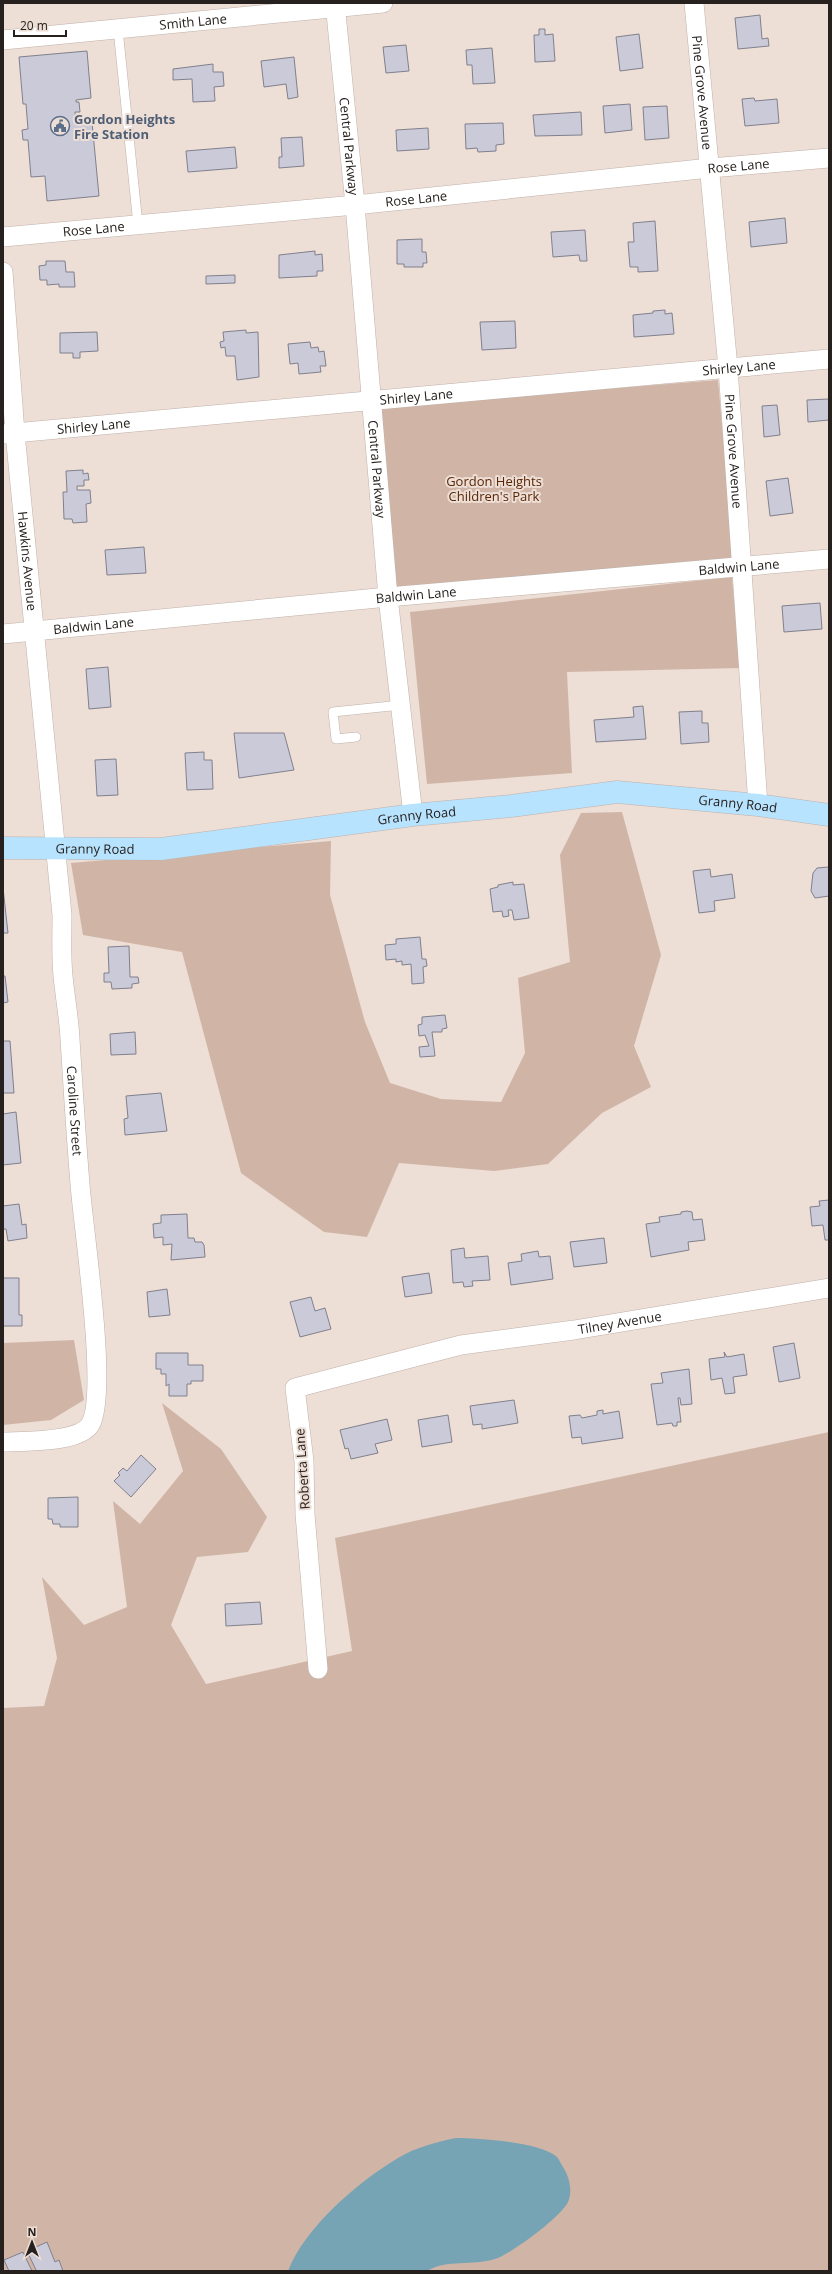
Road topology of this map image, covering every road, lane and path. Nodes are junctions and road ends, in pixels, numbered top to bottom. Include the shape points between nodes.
1 (383, 3) edge
2 (694, 3) edge
3 (335, 5) edge
4 (118, 29) junction
5 (3, 40) edge
6 (829, 158) edge
7 (710, 168) junction
8 (355, 205) junction
9 (138, 224) junction
10 (3, 237) edge
11 (3, 272) edge
12 (829, 359) edge
13 (728, 368) junction
14 (372, 400) junction
15 (9, 433) edge
16 (829, 559) edge
17 (741, 565) junction
18 (388, 597) junction
19 (34, 632) junction
20 (3, 634) edge
21 (401, 706) junction
22 (356, 737) dead end
23 (758, 805) junction
24 (413, 815) junction
25 (829, 815) edge
26 (3, 848) edge
27 (55, 849) junction
28 (829, 1288) edge
29 (411, 1358) joint
30 (3, 1442) edge
31 (318, 1669) dead end

1 - 3 street, Smith Lane
2 - 7 street, Pine Grove Avenue
3 - 4 street, Smith Lane
3 - 8 street, Central Parkway
4 - 5 street, Smith Lane
4 - 9 lane
6 - 7 street, Rose Lane
7 - 8 street, Rose Lane
7 - 13 street, Pine Grove Avenue
8 - 9 street, Rose Lane
8 - 14 street, Central Parkway
9 - 10 street, Rose Lane
11 - 15 street, Hawkins Avenue
12 - 13 street, Shirley Lane
13 - 14 street, Shirley Lane
13 - 17 street, Pine Grove Avenue
14 - 15 street, Shirley Lane
14 - 18 street, Central Parkway
15 - 19 street, Hawkins Avenue
16 - 17 street, Baldwin Lane
17 - 18 street, Baldwin Lane
17 - 23 street, Pine Grove Avenue
18 - 19 street, Baldwin Lane
18 - 21 street, Central Parkway
19 - 20 street, Baldwin Lane
19 - 27 street, Hawkins Avenue
21 - 22 lane via 333,712 336,739
21 - 24 street, Central Parkway
23 - 24 street, Granny Road via 617,792 511,806
23 - 25 street, Granny Road
24 - 27 street, Granny Road via 161,849
26 - 27 street, Granny Road
27 - 30 street, Caroline Street via 62,916 63,974 80,1186 95,1332 95,1411 90,1425 81,1432 63,1438
28 - 29 street, Tilney Avenue via 574,1330 461,1345
29 - 31 street, Roberta Lane via 295,1388 304,1461 305,1514

